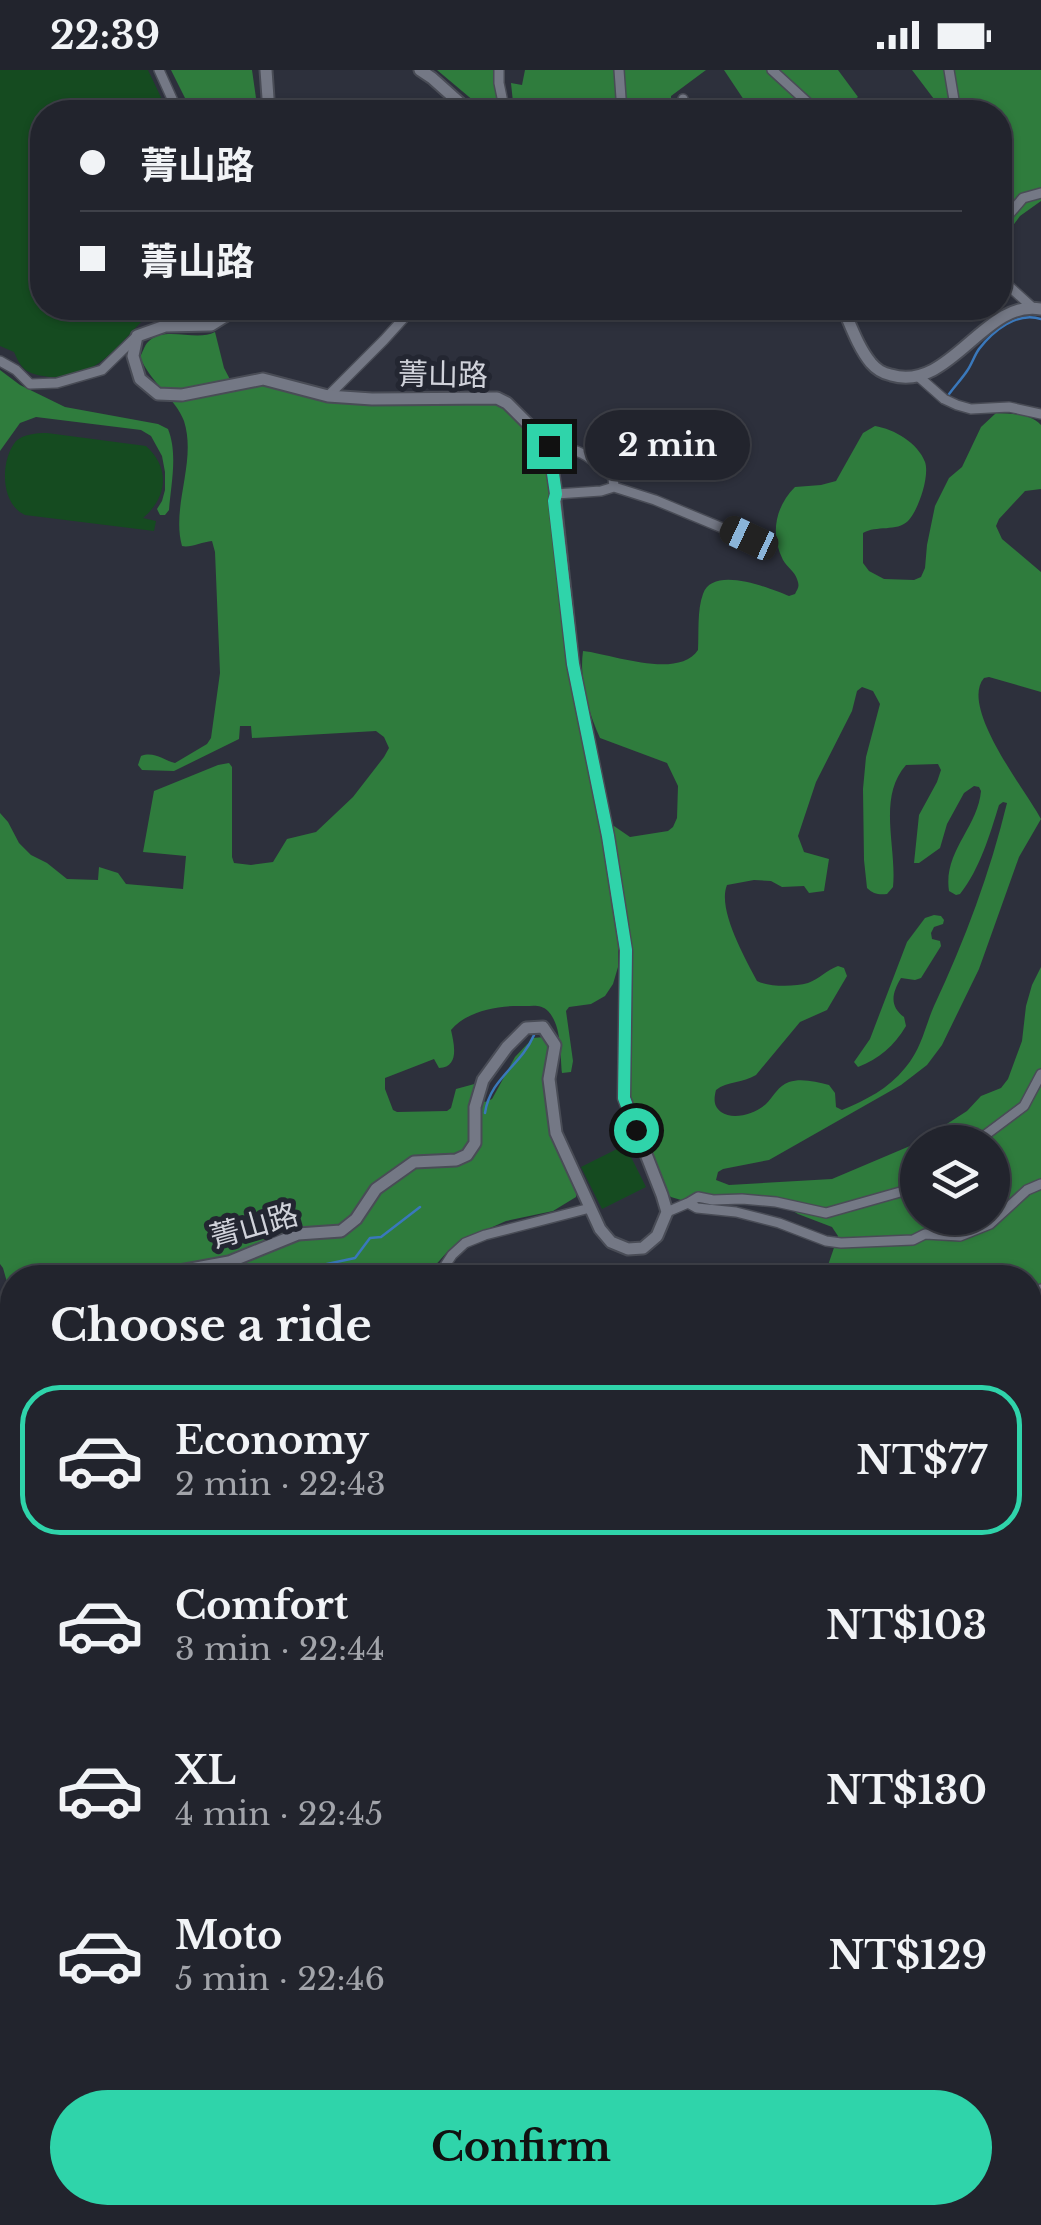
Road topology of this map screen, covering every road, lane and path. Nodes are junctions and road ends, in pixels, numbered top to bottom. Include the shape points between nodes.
1 (159, 70) edge
2 (266, 70) edge
3 (420, 70) edge
4 (498, 70) edge
5 (619, 70) edge
6 (772, 70) edge
7 (949, 70) edge
8 (173, 100) edge
9 (268, 100) edge
10 (457, 100) edge
11 (502, 100) edge
12 (621, 100) edge
13 (805, 100) edge
14 (954, 100) edge
15 (1041, 193) edge
16 (1012, 211) edge
17 (1012, 288) edge
18 (1037, 308) edge
19 (1012, 314) edge
20 (220, 320) edge
21 (402, 320) edge
22 (848, 320) edge
23 (1001, 320) edge
24 (137, 336) junction
25 (0, 361) edge
26 (919, 377) junction
27 (328, 396) junction
28 (1041, 414) edge
29 (549, 446) junction
30 (614, 487) junction
31 (556, 494) junction
32 (749, 538) dead end
33 (1041, 1074) edge
34 (999, 1125) edge
35 (1041, 1184) edge
36 (900, 1192) edge
37 (688, 1203) junction
38 (590, 1208) junction
39 (667, 1212) junction
40 (213, 1265) edge
41 (445, 1265) edge

1 - 8 street
2 - 9 street
3 - 10 street
4 - 11 street
5 - 12 street
6 - 13 street
7 - 14 street
15 - 16 street via 1023,198
17 - 18 street
18 - 19 street
20 - 24 street
21 - 27 street
22 - 26 street via 874,367
23 - 26 street
24 - 25 street via 102,370 56,383 30,384
24 - 27 street, 菁山路 via 133,356 140,379 158,394 182,396 263,379
26 - 28 street via 956,405
27 - 29 street, 菁山路 via 497,398
29 - 30 street via 576,448 613,477
29 - 31 street
30 - 31 street
30 - 32 street
31 - 39 street via 573,664 626,950 624,1098
33 - 34 street via 1024,1106
35 - 37 street via 990,1224 960,1236 925,1234 914,1240 826,1242 779,1223
36 - 37 street via 826,1213 742,1199
37 - 39 street
38 - 39 street, 菁山路 via 611,1242 628,1249 643,1248 658,1236
38 - 40 street, 菁山路 via 556,1134 549,1079 554,1045 543,1027 526,1028 483,1080 474,1108 475,1143 467,1155 414,1162 376,1190 341,1231 298,1234
38 - 41 street via 485,1235 465,1243

